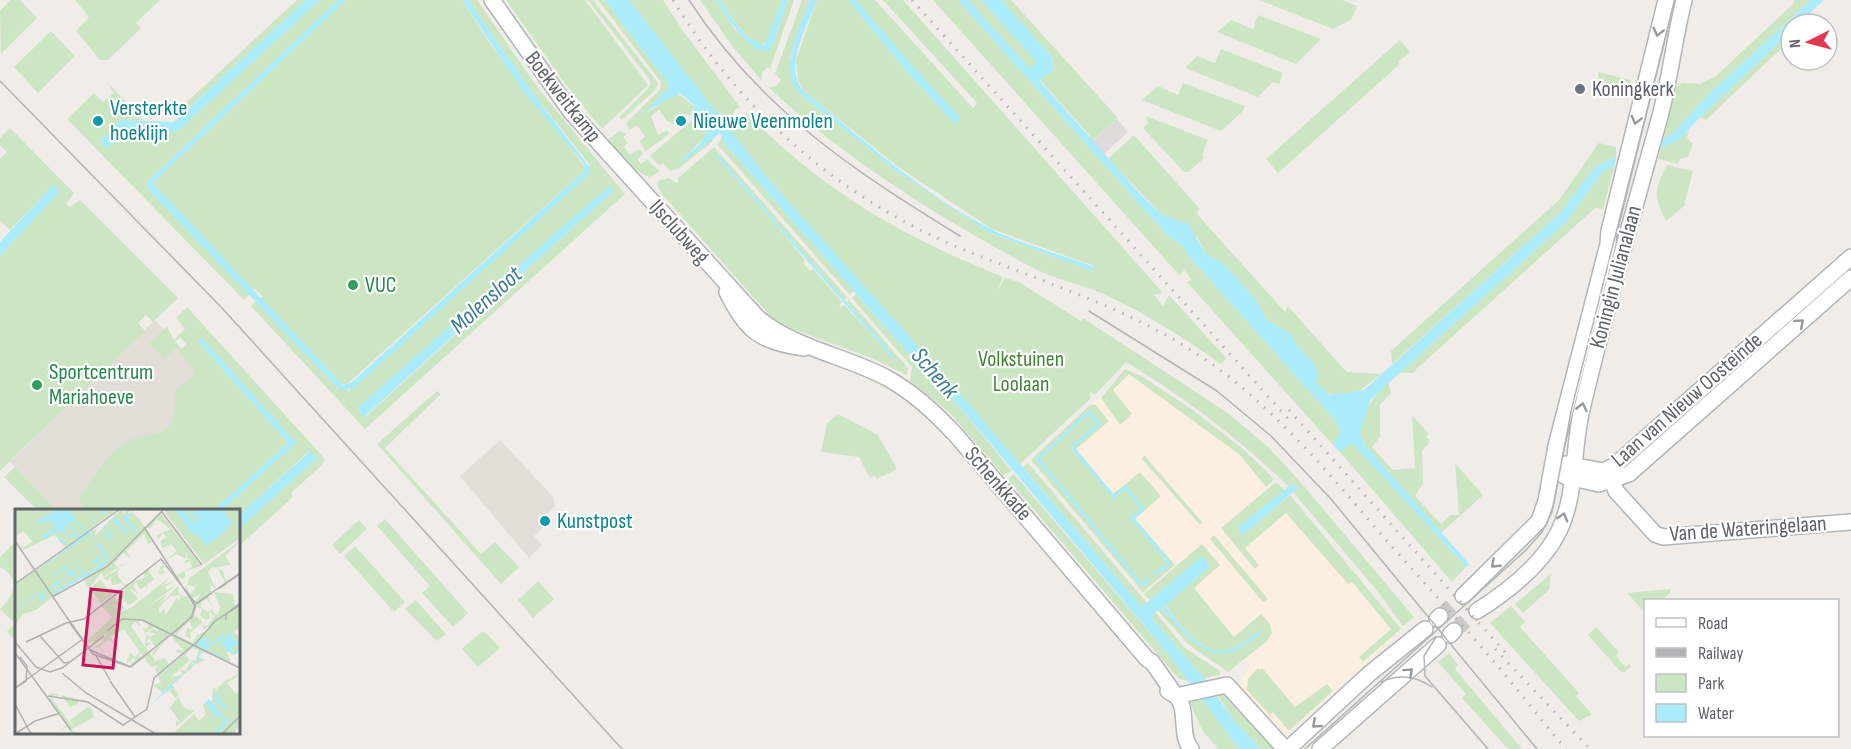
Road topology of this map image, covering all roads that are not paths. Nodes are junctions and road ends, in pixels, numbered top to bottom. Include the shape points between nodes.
1 (492, 0) edge
2 (1666, 0) edge
3 (1684, 0) edge
4 (641, 189) joint
5 (1851, 257) edge
6 (1851, 278) edge
7 (755, 324) joint
8 (1552, 467) junction
9 (1573, 472) junction
10 (1610, 475) junction
11 (1851, 522) edge
12 (1463, 596) tunnel mouth
13 (1477, 611) tunnel mouth
14 (1434, 621) tunnel mouth
15 (1447, 637) tunnel mouth
16 (1176, 696) junction
17 (1191, 749) edge
18 (1287, 749) edge
19 (1320, 749) edge

1 - 4 main road, Boekweitkamp via 565,104
2 -> 8 main road, Koningin Julianalaan
9 -> 3 main road, Koningin Julianalaan via 1582,410 1622,246 1668,83
4 - 7 main road, IJsclubweg via 717,274
5 - 10 main road, Laan van Nieuw Oosteinde
10 -> 6 main road, Laan van Nieuw Oosteinde via 1629,474
7 - 16 main road, Schenkkade via 768,326 886,378 933,411 1147,659 1160,684
8 - 9 main road, Laan van Nieuw Oosteinde via 1561,462
8 -> 12 main road, Koningin Julianalaan via 1539,521
9 - 10 main road, Laan van Nieuw Oosteinde via 1599,484
13 -> 9 main road, Koningin Julianalaan via 1495,600 1545,552 1562,524
10 - 11 main road, Van de Wateringelaan via 1646,525 1663,537
14 -> 18 main road
19 -> 15 main road
16 - 17 main road via 1186,744
16 - 18 main road via 1211,687

